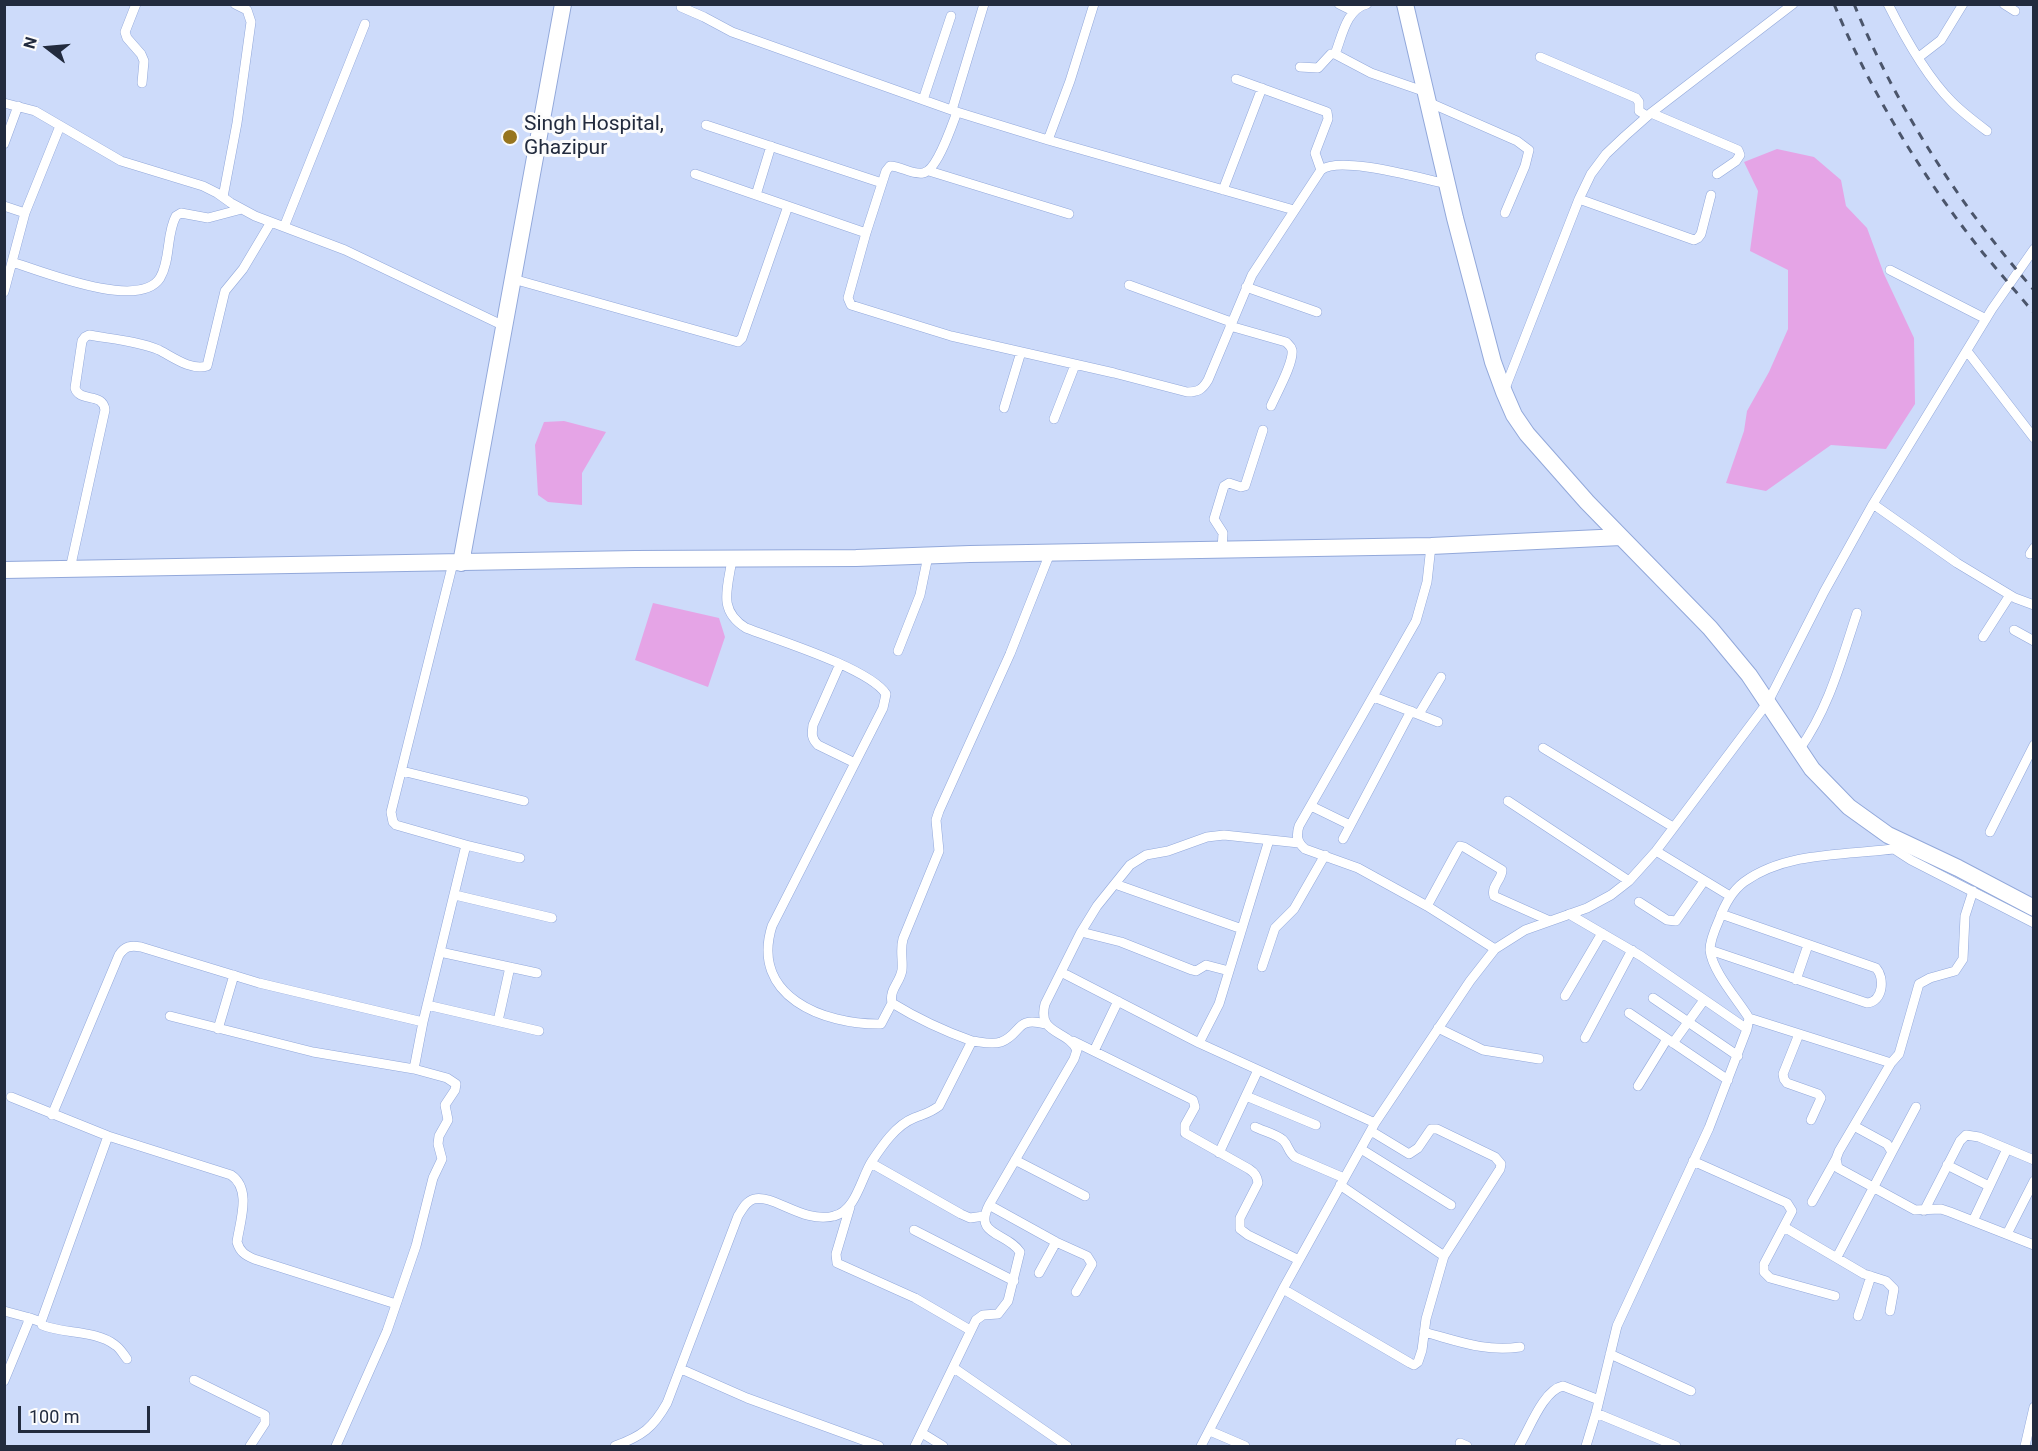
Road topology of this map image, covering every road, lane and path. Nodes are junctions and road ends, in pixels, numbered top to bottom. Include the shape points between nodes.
1 (136, 4) edge
2 (235, 4) edge
3 (563, 4) edge
4 (984, 4) edge
5 (1094, 4) edge
6 (1339, 4) edge
7 (1367, 4) edge
8 (1405, 4) edge
9 (1793, 4) edge
10 (1888, 4) edge
11 (1963, 4) edge
12 (2004, 4) edge
13 (681, 7) dead end
14 (1353, 10) junction
15 (2015, 11) dead end
16 (951, 16) dead end
17 (365, 24) dead end
18 (1335, 54) junction
19 (1540, 57) dead end
20 (1919, 57) junction
21 (1300, 67) dead end
22 (1236, 79) dead end
23 (142, 83) dead end
24 (1262, 88) junction
25 (1427, 97) junction
26 (923, 100) junction
27 (4, 103) edge
28 (18, 106) junction
29 (955, 111) junction
30 (1649, 115) junction
31 (706, 125) dead end
32 (60, 126) junction
33 (1987, 131) dead end
34 (1048, 140) junction
35 (4, 144) edge
36 (771, 146) junction
37 (1321, 170) junction
38 (929, 171) junction
39 (695, 174) dead end
40 (1717, 174) dead end
41 (882, 183) junction
42 (1448, 184) junction
43 (1223, 190) junction
44 (756, 195) junction
45 (1711, 195) dead end
46 (223, 197) junction
47 (1579, 199) junction
48 (4, 206) edge
49 (788, 206) junction
50 (242, 209) junction
51 (1294, 210) junction
52 (25, 213) junction
53 (1505, 213) dead end
54 (1069, 214) dead end
55 (271, 222) junction
56 (284, 227) junction
57 (866, 233) junction
58 (2034, 249) edge
59 (12, 262) junction
60 (1890, 270) dead end
61 (513, 279) junction
62 (1129, 285) dead end
63 (1246, 286) junction
64 (4, 292) edge
65 (1317, 312) dead end
66 (1986, 319) junction
67 (1231, 324) junction
68 (504, 327) junction
69 (1967, 351) junction
70 (1021, 352) junction
71 (1075, 365) junction
72 (1504, 392) junction
73 (1271, 405) dead end
74 (1004, 408) dead end
75 (1054, 419) dead end
76 (1263, 430) dead end
77 (2034, 438) edge
78 (1873, 504) junction
79 (1621, 537) junction
80 (1431, 546) junction
81 (1222, 550) junction
82 (1050, 553) junction
83 (928, 556) junction
84 (732, 559) junction
85 (457, 563) junction
86 (70, 569) junction
87 (4, 570) edge
88 (2010, 595) junction
89 (2034, 605) edge
90 (1857, 613) dead end
91 (2014, 630) dead end
92 (1983, 637) dead end
93 (2034, 641) edge
94 (898, 651) dead end
95 (840, 664) junction
96 (1441, 677) dead end
97 (1374, 697) junction
98 (1768, 702) junction
99 (1415, 713) junction
100 (1438, 722) dead end
101 (2034, 745) edge
102 (1543, 748) dead end
103 (1799, 750) junction
104 (855, 762) junction
105 (402, 771) junction
106 (524, 801) dead end
107 (1508, 801) dead end
108 (1311, 806) junction
109 (1350, 825) junction
110 (1673, 827) junction
111 (1990, 832) dead end
112 (1343, 839) dead end
113 (1269, 840) junction
114 (1299, 843) junction
115 (466, 845) junction
116 (1912, 846) junction
117 (1894, 849) junction
118 (1656, 851) junction
119 (1325, 855) junction
120 (520, 858) dead end
121 (1704, 880) junction
122 (1629, 881) junction
123 (1115, 884) junction
124 (1973, 891) junction
125 (455, 895) junction
126 (1730, 896) junction
127 (1639, 902) dead end
128 (1426, 906) junction
129 (2034, 908) edge
130 (1569, 914) junction
131 (1721, 914) junction
132 (552, 918) dead end
133 (1550, 921) junction
134 (2034, 923) edge
135 (1242, 929) junction
136 (1081, 932) junction
137 (1602, 933) junction
138 (1808, 945) junction
139 (1495, 949) junction
140 (1632, 950) junction
141 (1710, 950) junction
142 (440, 952) junction
143 (510, 967) junction
144 (1262, 967) dead end
145 (1229, 971) junction
146 (1061, 972) junction
147 (537, 973) dead end
148 (234, 975) junction
149 (1797, 980) junction
150 (1565, 996) dead end
151 (1653, 998) dead end
152 (1704, 1000) junction
153 (1118, 1001) junction
154 (892, 1003) junction
155 (427, 1005) junction
156 (1629, 1013) dead end
157 (170, 1017) dead end
158 (1749, 1017) junction
159 (498, 1021) junction
160 (1688, 1021) junction
161 (423, 1022) junction
162 (1046, 1024) junction
163 (1438, 1028) junction
164 (218, 1029) junction
165 (1748, 1029) junction
166 (539, 1031) dead end
167 (1799, 1034) junction
168 (1585, 1038) dead end
169 (972, 1041) junction
170 (1073, 1041) junction
171 (1670, 1041) junction
172 (1199, 1043) junction
173 (1094, 1051) junction
174 (1738, 1056) junction
175 (1539, 1059) dead end
176 (1891, 1063) junction
177 (414, 1069) junction
178 (1258, 1070) junction
179 (1728, 1080) junction
180 (1638, 1086) dead end
181 (1246, 1096) junction
182 (10, 1097) dead end
183 (1916, 1107) dead end
184 (52, 1115) junction
185 (1811, 1120) dead end
186 (1316, 1125) dead end
187 (1854, 1126) junction
188 (1255, 1127) dead end
189 (1373, 1127) junction
190 (108, 1136) junction
191 (1361, 1149) junction
192 (2007, 1149) junction
193 (1892, 1152) junction
194 (1219, 1153) junction
195 (1836, 1159) junction
196 (1015, 1160) junction
197 (2034, 1160) edge
198 (1693, 1161) junction
199 (871, 1163) junction
200 (1947, 1165) junction
201 (2034, 1181) edge
202 (1342, 1182) junction
203 (1989, 1186) junction
204 (1872, 1188) junction
205 (1085, 1196) dead end
206 (1812, 1202) dead end
207 (852, 1203) junction
208 (989, 1205) junction
209 (1451, 1206) dead end
210 (1924, 1211) junction
211 (984, 1216) junction
212 (1973, 1221) junction
213 (1784, 1227) junction
214 (914, 1230) dead end
215 (2007, 1234) junction
216 (1056, 1242) junction
217 (2034, 1245) edge
218 (1444, 1256) junction
219 (1837, 1257) junction
220 (1299, 1260) junction
221 (1039, 1274) dead end
222 (1870, 1276) junction
223 (1014, 1281) junction
224 (1283, 1289) junction
225 (1076, 1292) dead end
226 (1835, 1296) dead end
227 (396, 1304) junction
228 (4, 1311) edge
229 (1890, 1311) dead end
230 (1858, 1316) dead end
231 (30, 1318) junction
232 (41, 1322) junction
233 (970, 1330) junction
234 (1424, 1332) junction
235 (1520, 1347) dead end
236 (1610, 1354) junction
237 (127, 1359) dead end
238 (954, 1368) junction
239 (681, 1369) junction
240 (195, 1380) dead end
241 (4, 1381) edge
242 (1691, 1391) dead end
243 (1599, 1400) junction
244 (2034, 1407) edge
245 (1596, 1413) junction
246 (1210, 1431) junction
247 (922, 1433) junction
248 (1054, 1443) edge
249 (250, 1446) edge
250 (336, 1446) edge
251 (615, 1446) edge
252 (879, 1446) edge
253 (915, 1446) edge
254 (943, 1446) edge
255 (1067, 1446) edge
256 (1201, 1446) edge
257 (1245, 1446) edge
258 (1520, 1446) edge
259 (1586, 1446) edge
260 (1676, 1446) edge
261 (2025, 1446) edge

1 - 23 street via 125,32 144,61
2 - 46 street via 247,10 251,22
3 - 61 highway
4 - 29 street
5 - 34 street
6 - 14 street
7 - 14 street
8 - 25 highway
9 - 30 street
10 - 20 street
11 - 20 street via 1941,40
12 - 15 street
13 - 26 street via 732,33
14 - 18 street
16 - 26 street
17 - 56 street
18 - 21 street via 1318,68
18 - 25 street
19 - 30 street via 1636,98 1639,111
20 - 33 street via 1950,100
22 - 24 street
24 - 37 street via 1327,112 1315,153
24 - 43 street
25 - 42 highway
25 - 53 street via 1529,150
26 - 29 street
27 - 28 street
28 - 32 street
28 - 35 street
29 - 34 street
29 - 38 street
30 - 40 street via 1738,150 1736,161
30 - 47 street via 1606,154
31 - 36 street
32 - 46 street via 121,161 203,186
32 - 52 street
34 - 43 street
36 - 41 street
36 - 44 street
37 - 42 street via 1331,165 1354,165
37 - 51 street
38 - 41 street via 890,166
38 - 54 street
39 - 44 street
41 - 57 street
42 - 72 highway
43 - 51 street
44 - 49 street
45 - 47 street via 1701,234 1694,240
46 - 50 street
47 - 72 street
48 - 52 street
49 - 57 street
49 - 61 street via 738,342
50 - 55 street
50 - 59 street via 215,217 181,213 176,216 159,280 141,290 116,291 78,283
51 - 63 street
52 - 59 street
55 - 56 street
55 - 86 street via 225,291 207,366 179,361 149,347 89,335 82,341 75,381 77,393 101,401 105,410
56 - 68 street via 345,250
57 - 70 street via 848,298 850,305 951,336
58 - 66 street
59 - 64 street
60 - 66 street
61 - 68 highway
62 - 67 street
63 - 65 street
63 - 67 street
66 - 69 street
67 - 71 street via 1208,380 1195,392
67 - 73 street via 1286,342 1292,350
68 - 85 highway
69 - 77 street
69 - 78 street
70 - 71 street
70 - 74 street
71 - 75 street
72 - 79 highway via 1527,434
76 - 81 street via 1245,486 1224,486 1214,519 1223,533
78 - 88 street
78 - 98 street
79 - 80 highway
79 - 98 highway via 1710,628
80 - 81 highway
80 - 97 street via 1427,582 1416,621
81 - 82 highway
82 - 83 highway
82 - 154 street via 1014,645 939,811 939,851 903,939 902,971 891,993
83 - 84 highway
83 - 94 street via 918,602
84 - 85 highway
84 - 95 street via 727,602 729,614 737,622
85 - 86 highway
85 - 105 street
86 - 87 highway
88 - 89 street
88 - 92 street
90 - 103 street via 1829,698
91 - 93 street
95 - 104 street via 812,734 818,745
95 - 104 street via 886,694 883,708
96 - 99 street
97 - 99 street
97 - 108 street
98 - 103 highway
98 - 110 street
99 - 100 street
99 - 109 street
101 - 111 street
102 - 110 street
103 - 116 highway via 1812,769 1869,824
104 - 154 street via 780,907 766,952 781,989 800,1004 826,1016 881,1024
105 - 106 street
105 - 115 street via 391,812 393,822
107 - 122 street
108 - 109 street
108 - 114 street via 1299,826
109 - 112 street
110 - 118 street
113 - 114 street
113 - 123 street via 1207,837 1146,855
113 - 135 street
114 - 119 street
115 - 120 street
115 - 125 street
116 - 117 street
116 - 129 highway
117 - 124 street
117 - 126 street via 1780,865 1743,883
118 - 121 street
118 - 122 street
119 - 128 street via 1358,868
119 - 144 street via 1294,909 1275,928
121 - 126 street
121 - 127 street via 1676,921 1667,920
122 - 130 street via 1611,895
123 - 135 street
123 - 136 street
124 - 134 street
124 - 176 street via 1965,916 1963,959 1955,972 1920,984 1899,1054
125 - 132 street
125 - 142 street
126 - 131 street
128 - 133 street via 1460,846 1502,870 1494,896
128 - 139 street
130 - 133 street
130 - 137 street
131 - 138 street
131 - 141 street
133 - 139 street via 1525,930
135 - 145 street
136 - 145 street via 1130,945 1192,970 1206,965
136 - 146 street
137 - 140 street
137 - 150 street
138 - 149 street
138 - 149 street via 1876,968 1882,979 1879,993 1872,1003 1867,1003
139 - 163 street
140 - 152 street
140 - 168 street
141 - 149 street
141 - 158 street via 1716,968
142 - 143 street
142 - 155 street
143 - 147 street
143 - 159 street
145 - 172 street via 1219,1004
146 - 153 street
146 - 162 street via 1042,1014
148 - 161 street
148 - 164 street
148 - 184 street via 141,947 123,949
151 - 160 street
152 - 160 street
152 - 165 street
153 - 172 street
153 - 173 street
154 - 169 street via 936,1028
155 - 159 street
155 - 161 street
156 - 171 street
157 - 164 street
158 - 165 street
158 - 167 street
159 - 166 street
160 - 171 street
160 - 174 street
161 - 177 street
162 - 169 street via 1026,1022 1009,1038 995,1044
162 - 170 street
163 - 175 street via 1483,1050
163 - 189 street
164 - 177 street via 314,1052
165 - 174 street
167 - 176 street
167 - 185 street via 1783,1074 1787,1083 1821,1098
169 - 199 street via 939,1106 906,1122
170 - 173 street
170 - 196 street via 1077,1050 1074,1059
171 - 179 street
171 - 180 street
172 - 178 street
173 - 194 street via 1189,1097 1195,1107 1185,1133
174 - 179 street
176 - 187 street
177 - 227 street via 456,1084 446,1101 448,1120 438,1139 442,1159
178 - 181 street
178 - 189 street
179 - 198 street
181 - 186 street
181 - 194 street
182 - 184 street
183 - 193 street
184 - 190 street
187 - 193 street via 1887,1144
187 - 195 street
188 - 202 street via 1280,1138 1295,1157
189 - 191 street
189 - 218 street via 1409,1154 1418,1149 1431,1129 1437,1129 1501,1164
190 - 227 street via 238,1180 243,1195 237,1242 245,1255
190 - 232 street
191 - 202 street
191 - 209 street
192 - 197 street
192 - 200 street via 1966,1135
192 - 203 street
193 - 204 street
194 - 220 street via 1255,1173 1257,1178 1240,1218 1240,1228
195 - 204 street via 1838,1168
195 - 206 street
196 - 205 street
196 - 208 street
198 - 213 street via 1786,1203 1792,1211
198 - 236 street via 1626,1304
199 - 207 street
199 - 211 street via 961,1214
200 - 203 street
200 - 210 street
201 - 215 street
202 - 218 street
202 - 220 street
203 - 212 street
204 - 210 street via 1905,1206
204 - 219 street
207 - 233 street via 836,1254 837,1263 908,1294
207 - 239 street via 843,1213 819,1218 764,1200 753,1199 745,1205
208 - 211 street
208 - 216 street
210 - 212 street via 1941,1209
211 - 223 street via 989,1230 1010,1241 1020,1252
212 - 215 street
213 - 219 street
213 - 226 street via 1764,1264 1766,1276
214 - 223 street
215 - 217 street
216 - 221 street
216 - 225 street via 1091,1260
218 - 234 street
219 - 222 street
220 - 224 street
222 - 229 street via 1886,1281 1894,1289
222 - 230 street
223 - 233 street via 1004,1308 998,1314 983,1315
224 - 234 street via 1414,1365 1420,1357
224 - 246 street
227 - 250 street
228 - 231 street
231 - 232 street
231 - 241 street
232 - 237 street via 48,1328 83,1333 112,1343
233 - 238 street
234 - 235 street via 1497,1350
236 - 242 street
236 - 243 street
238 - 247 street
238 - 248 street
239 - 251 street via 657,1420 648,1430
239 - 252 street via 747,1398
240 - 249 street via 265,1415 263,1428
243 - 245 street
243 - 258 street via 1557,1387 1545,1398
244 - 261 street
245 - 259 street
245 - 260 street
246 - 256 street
246 - 257 street
247 - 253 street
247 - 254 street
248 - 255 street

